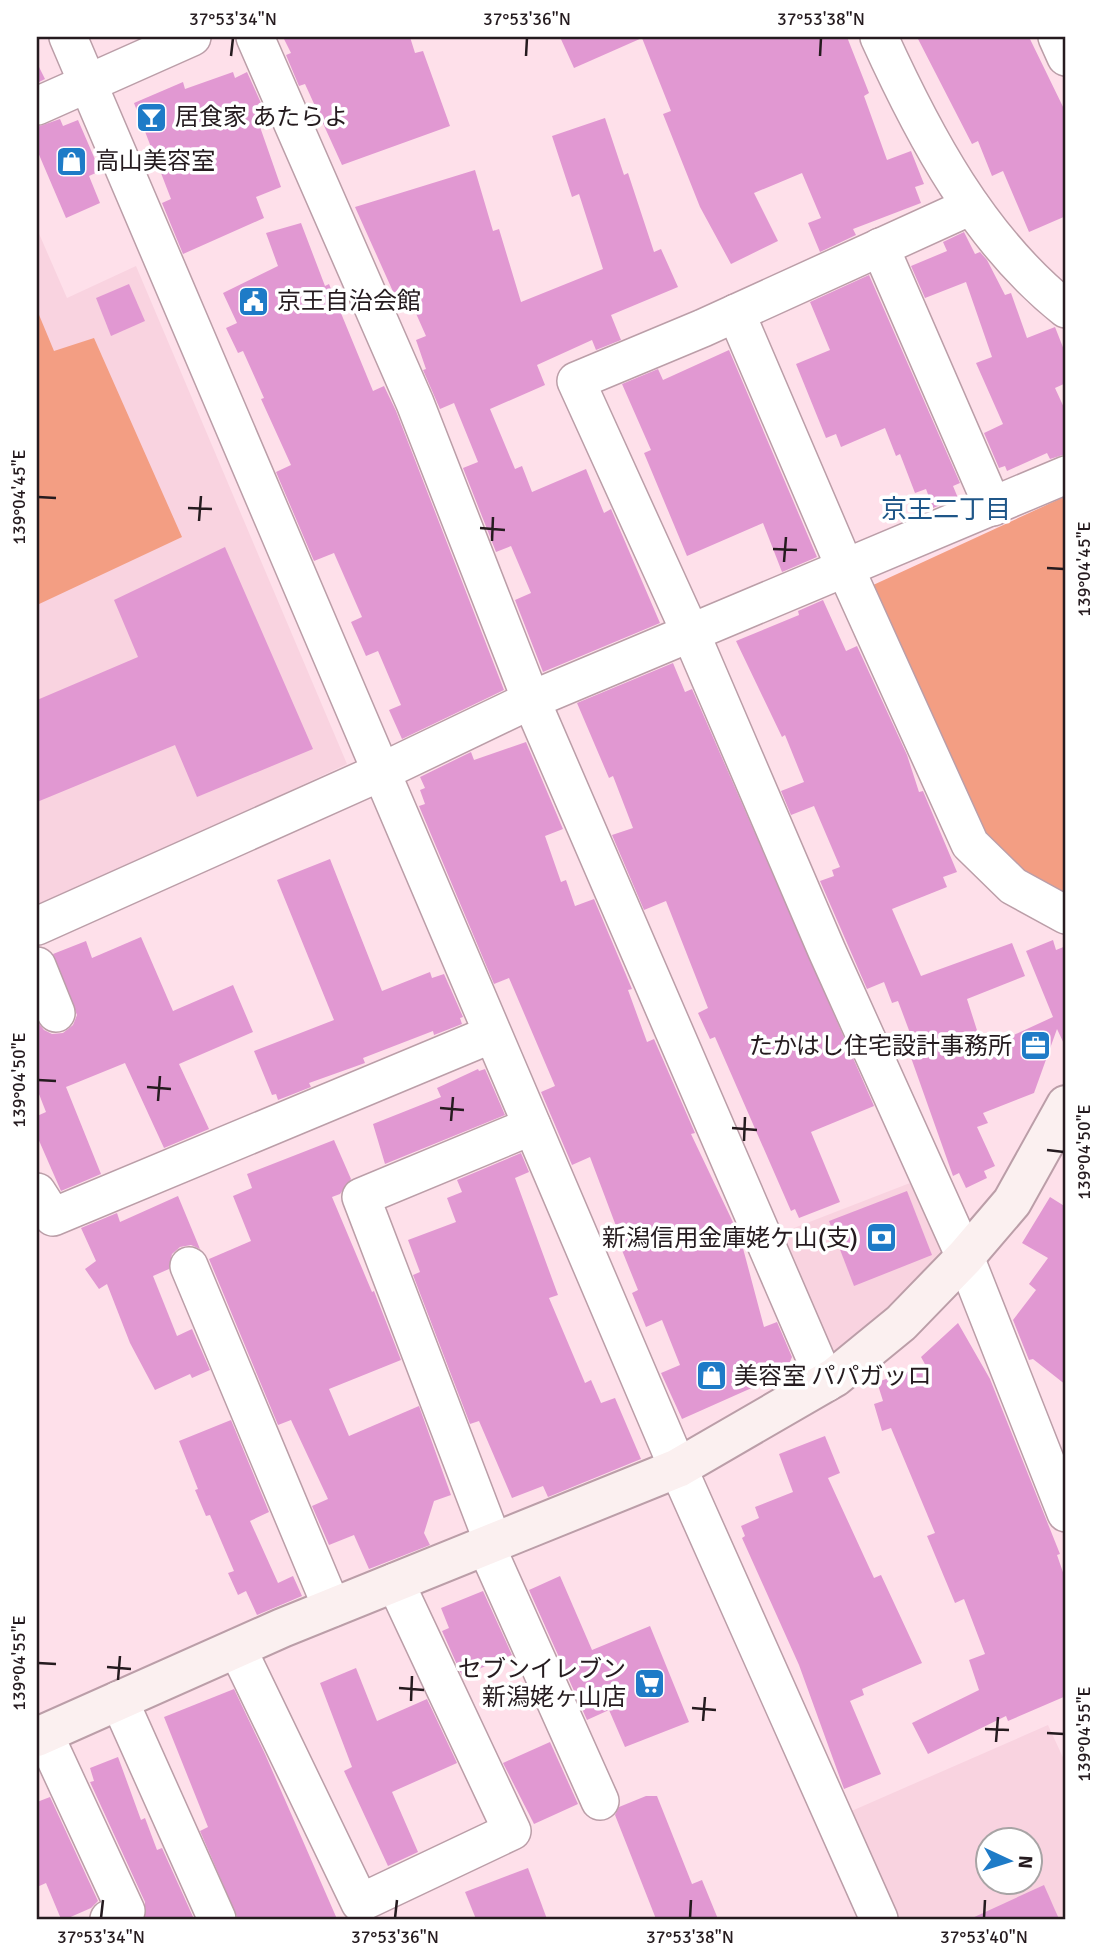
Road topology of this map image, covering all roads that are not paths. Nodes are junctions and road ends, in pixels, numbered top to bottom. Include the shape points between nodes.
1 (68, 37) edge
2 (192, 37) edge
3 (256, 37) edge
4 (879, 37) edge
5 (1057, 37) edge
6 (1066, 57) edge
7 (88, 83) junction
8 (37, 106) edge
9 (971, 206) junction
10 (880, 247) junction
11 (1066, 309) edge
12 (736, 313) junction
13 (1066, 475) edge
14 (993, 507) junction
15 (846, 570) junction
16 (691, 634) junction
17 (531, 700) junction
18 (383, 771) junction
19 (1066, 915) edge
20 (37, 926) edge
21 (37, 966) edge
22 (56, 1013) dead end
23 (492, 1034) junction
24 (1066, 1105) edge
25 (532, 1126) junction
26 (37, 1192) edge
27 (965, 1257) junction
28 (189, 1266) dead end
29 (827, 1383) junction
30 (1057, 1460) edge
31 (678, 1468) junction
32 (1066, 1513) edge
33 (490, 1544) junction
34 (395, 1582) junction
35 (332, 1608) junction
36 (237, 1648) junction
37 (119, 1700) junction
38 (40, 1736) edge
39 (600, 1801) dead end
40 (109, 1919) edge
41 (217, 1919) edge
42 (878, 1919) edge

1 - 7 street
2 - 7 street
3 - 17 street via 415,403
4 - 9 street via 909,104
5 - 6 street
7 - 8 street
7 - 18 street
9 - 10 street
9 - 11 street via 1032,282
10 - 12 street
10 - 14 street
12 - 15 street
12 - 16 street via 576,381
13 - 14 street
14 - 15 street
15 - 16 street
15 - 19 street via 970,844 1013,886
16 - 17 street
16 - 27 street
17 - 18 street
17 - 29 street
18 - 20 street
18 - 23 street
21 - 22 street
23 - 25 street
23 - 26 street via 53,1217
24 - 27 street via 1012,1202
25 - 31 street
25 - 33 street via 361,1198
27 - 29 street via 901,1323
27 - 30 street
28 - 35 street
29 - 31 street
30 - 32 street
31 - 33 street
31 - 42 street
33 - 34 street
33 - 39 street
34 - 35 street
34 - 36 street via 512,1830 360,1903
35 - 36 street
36 - 37 street
37 - 38 street
37 - 41 street
38 - 40 street via 126,1911

